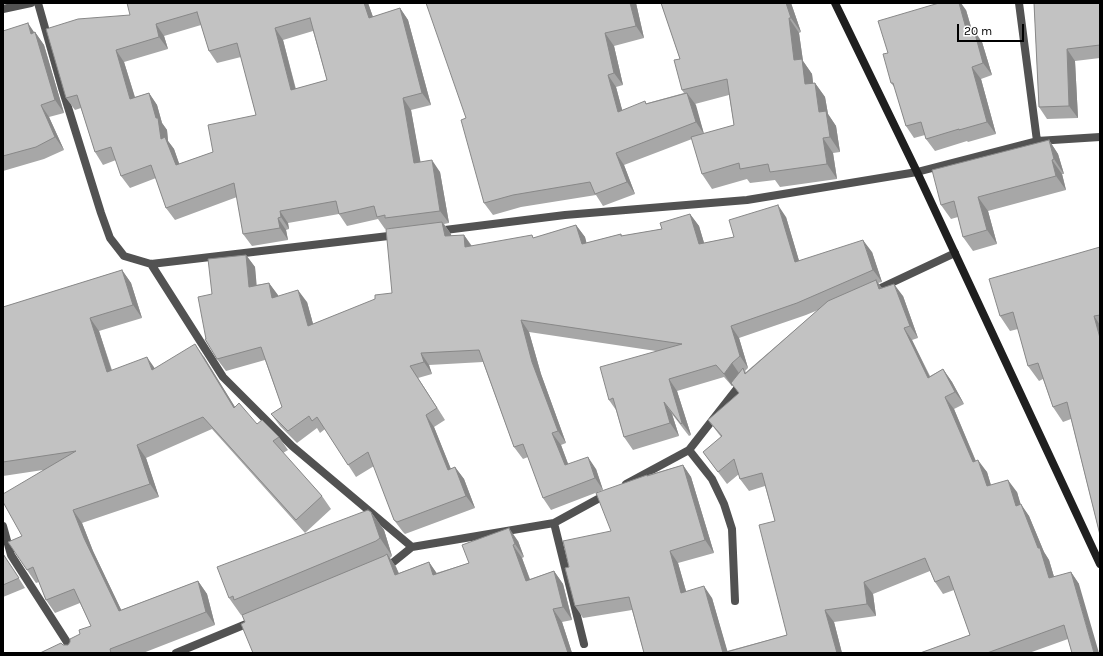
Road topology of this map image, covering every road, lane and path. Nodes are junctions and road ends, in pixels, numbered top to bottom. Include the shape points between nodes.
1 (31, 3) edge
2 (38, 3) edge
3 (835, 3) edge
4 (1019, 3) edge
5 (3, 9) edge
6 (1100, 137) edge
7 (1037, 141) junction
8 (917, 172) junction
9 (431, 231) edge
10 (408, 234) edge
11 (956, 253) junction
12 (151, 264) junction
13 (865, 295) edge
14 (750, 374) edge
15 (689, 450) junction
16 (554, 523) junction
17 (3, 526) edge
18 (412, 547) junction
19 (1100, 564) edge
20 (377, 570) edge
21 (735, 601) dead end
22 (262, 617) edge
23 (584, 644) dead end
24 (74, 653) edge
25 (176, 653) edge

1 - 5 street
2 - 12 street via 110,238 124,256
3 - 8 street
4 - 7 street
6 - 7 street
7 - 8 street
8 - 9 street via 747,200 565,215
8 - 11 street
10 - 12 street
11 - 13 street
11 - 19 street
12 - 18 street via 223,377 292,446
14 - 15 street
15 - 16 street
15 - 21 street via 712,479 732,529
16 - 18 street
16 - 23 street
17 - 24 street via 12,555
18 - 20 street via 392,564
22 - 25 street

